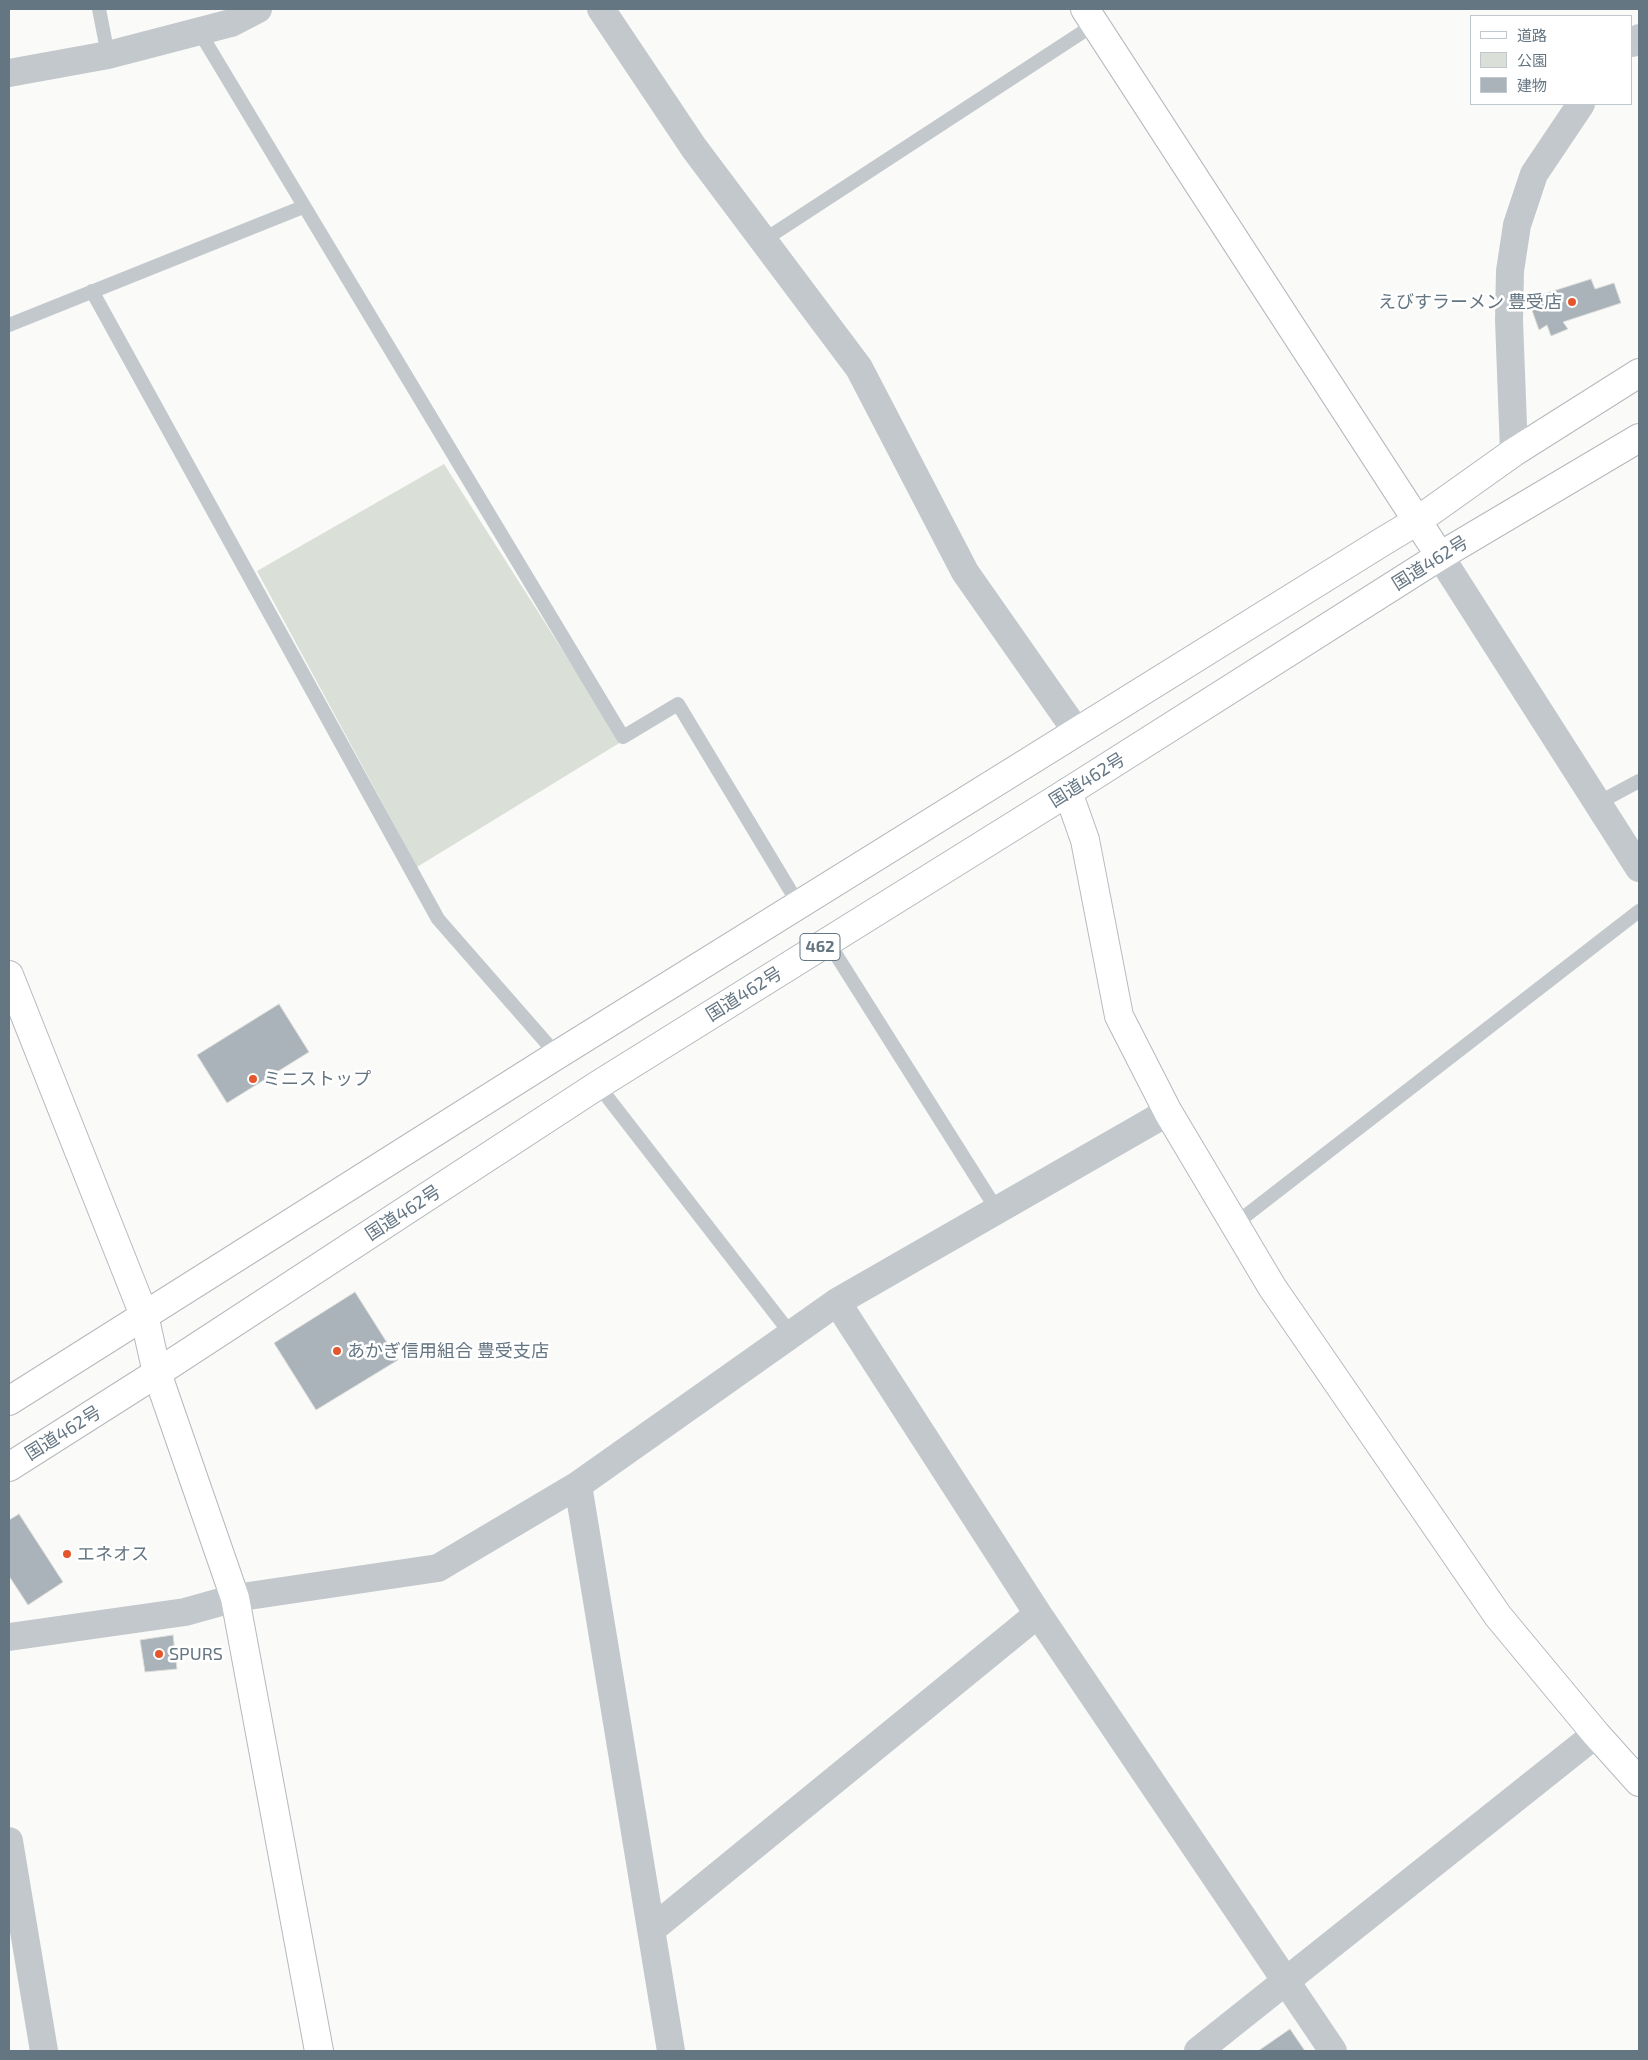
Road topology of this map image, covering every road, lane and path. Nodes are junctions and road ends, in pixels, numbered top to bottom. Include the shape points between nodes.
1 (99, 9) edge
2 (258, 9) edge
3 (601, 9) edge
4 (1090, 16) edge
5 (199, 31) junction
6 (108, 55) junction
7 (9, 73) edge
8 (1579, 105) edge
9 (303, 207) junction
10 (764, 240) junction
11 (92, 291) junction
12 (9, 325) edge
13 (1639, 373) edge
14 (1639, 438) edge
15 (1514, 452) junction
16 (1417, 520) junction
17 (1440, 556) junction
18 (1077, 732) junction
19 (1639, 781) edge
20 (1068, 792) junction
21 (1598, 803) junction
22 (1639, 868) edge
23 (799, 904) junction
24 (1639, 911) edge
25 (828, 942) junction
26 (9, 975) edge
27 (557, 1055) junction
28 (598, 1085) junction
29 (1168, 1112) junction
30 (997, 1210) junction
31 (1234, 1224) junction
32 (837, 1302) junction
33 (144, 1315) junction
34 (791, 1334) junction
35 (157, 1373) junction
36 (9, 1402) edge
37 (9, 1468) edge
38 (578, 1485) junction
39 (235, 1598) junction
40 (1038, 1614) junction
41 (9, 1637) edge
42 (1596, 1734) junction
43 (1639, 1782) edge
44 (9, 1841) edge
45 (11, 1873) edge
46 (651, 1930) junction
47 (1286, 1981) junction
48 (44, 2051) edge
49 (319, 2051) edge
50 (671, 2051) edge
51 (1198, 2051) edge
52 (1334, 2051) edge

1 - 6 lane
2 - 5 street via 231,23
3 - 10 street via 694,148
4 - 10 lane
4 - 16 main road
5 - 6 street
5 - 9 lane
6 - 7 street
8 - 15 street via 1534,174 1517,225 1510,270 1509,310
9 - 11 lane
9 - 23 lane via 623,737 678,704
10 - 18 street via 859,368 965,572
11 - 12 lane
11 - 27 lane via 438,919
13 - 15 main road, 462
14 - 17 main road, 国道462号 / 462
15 - 16 main road, 462
16 - 17 main road
16 - 18 main road, 462
17 - 20 main road, 国道462号 / 462
17 - 21 street
18 - 23 main road, 462
19 - 21 lane
20 - 25 main road, 国道462号 / 462
20 - 29 main road via 1085,840 1119,1016
21 - 22 street
23 - 27 main road, 462
24 - 31 lane
25 - 28 main road, 国道462号 / 462
25 - 30 lane
26 - 33 main road
27 - 33 main road, 462
28 - 34 lane
28 - 35 main road, 国道462号 / 462
29 - 30 street
29 - 31 main road
30 - 32 street
31 - 42 main road via 1272,1287 1498,1616
32 - 34 street
32 - 40 street
33 - 35 main road
33 - 36 main road, 462
34 - 38 street
35 - 37 main road, 国道462号 / 462
35 - 39 main road
38 - 39 street via 438,1568
38 - 46 street
39 - 41 street via 185,1612
39 - 49 main road
40 - 46 street
40 - 47 street
42 - 43 main road
42 - 47 street
44 - 45 street
45 - 48 street
46 - 50 street
47 - 51 street
47 - 52 street

